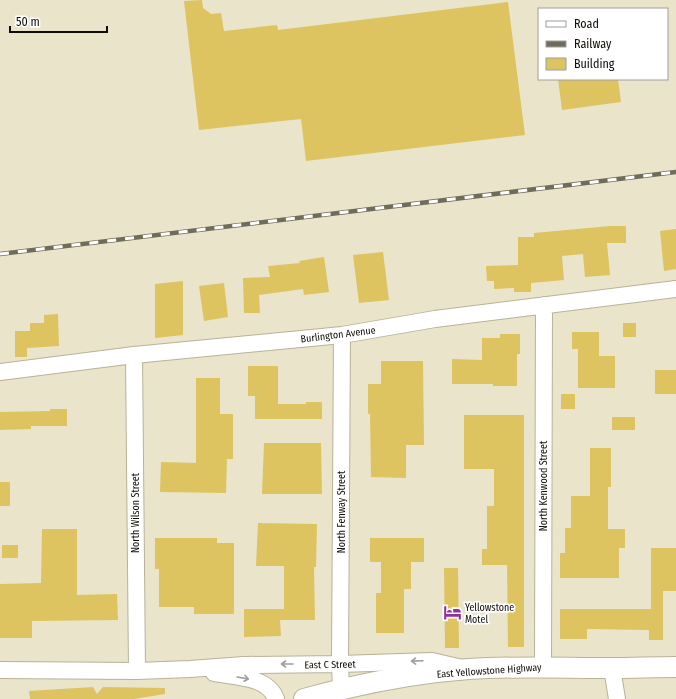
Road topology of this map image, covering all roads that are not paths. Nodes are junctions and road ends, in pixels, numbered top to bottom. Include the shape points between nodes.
1 (676, 289) edge
2 (544, 305) junction
3 (342, 335) junction
4 (134, 355) junction
5 (0, 372) edge
6 (340, 664) junction
7 (543, 666) junction
8 (676, 667) edge
9 (612, 668) junction
10 (190, 669) junction
11 (469, 669) junction
12 (0, 670) edge
13 (136, 671) junction
14 (341, 689) junction
15 (276, 699) edge
16 (304, 699) edge
17 (617, 699) edge

1 - 2 street, Burlington Avenue
2 - 3 street, Burlington Avenue
2 - 7 street, North Kenwood Street
3 - 4 street, Burlington Avenue
3 - 6 street, North Fenway Street
4 - 5 street, Burlington Avenue
4 - 13 street, North Wilson Street
6 -> 10 street, East C Street via 244,665
11 -> 6 street, East C Street via 432,661
6 - 14 street, North Fenway Street
7 - 9 main road, East Yellowstone Highway
7 - 11 main road, East Yellowstone Highway
8 - 9 main road, East Yellowstone Highway
9 - 17 street
10 - 13 street, East C Street
10 -> 15 street, East C Street via 257,681 273,691
11 - 14 main road, East Yellowstone Highway via 378,681
12 - 13 street, East C Street
14 - 16 main road, East Yellowstone Highway

